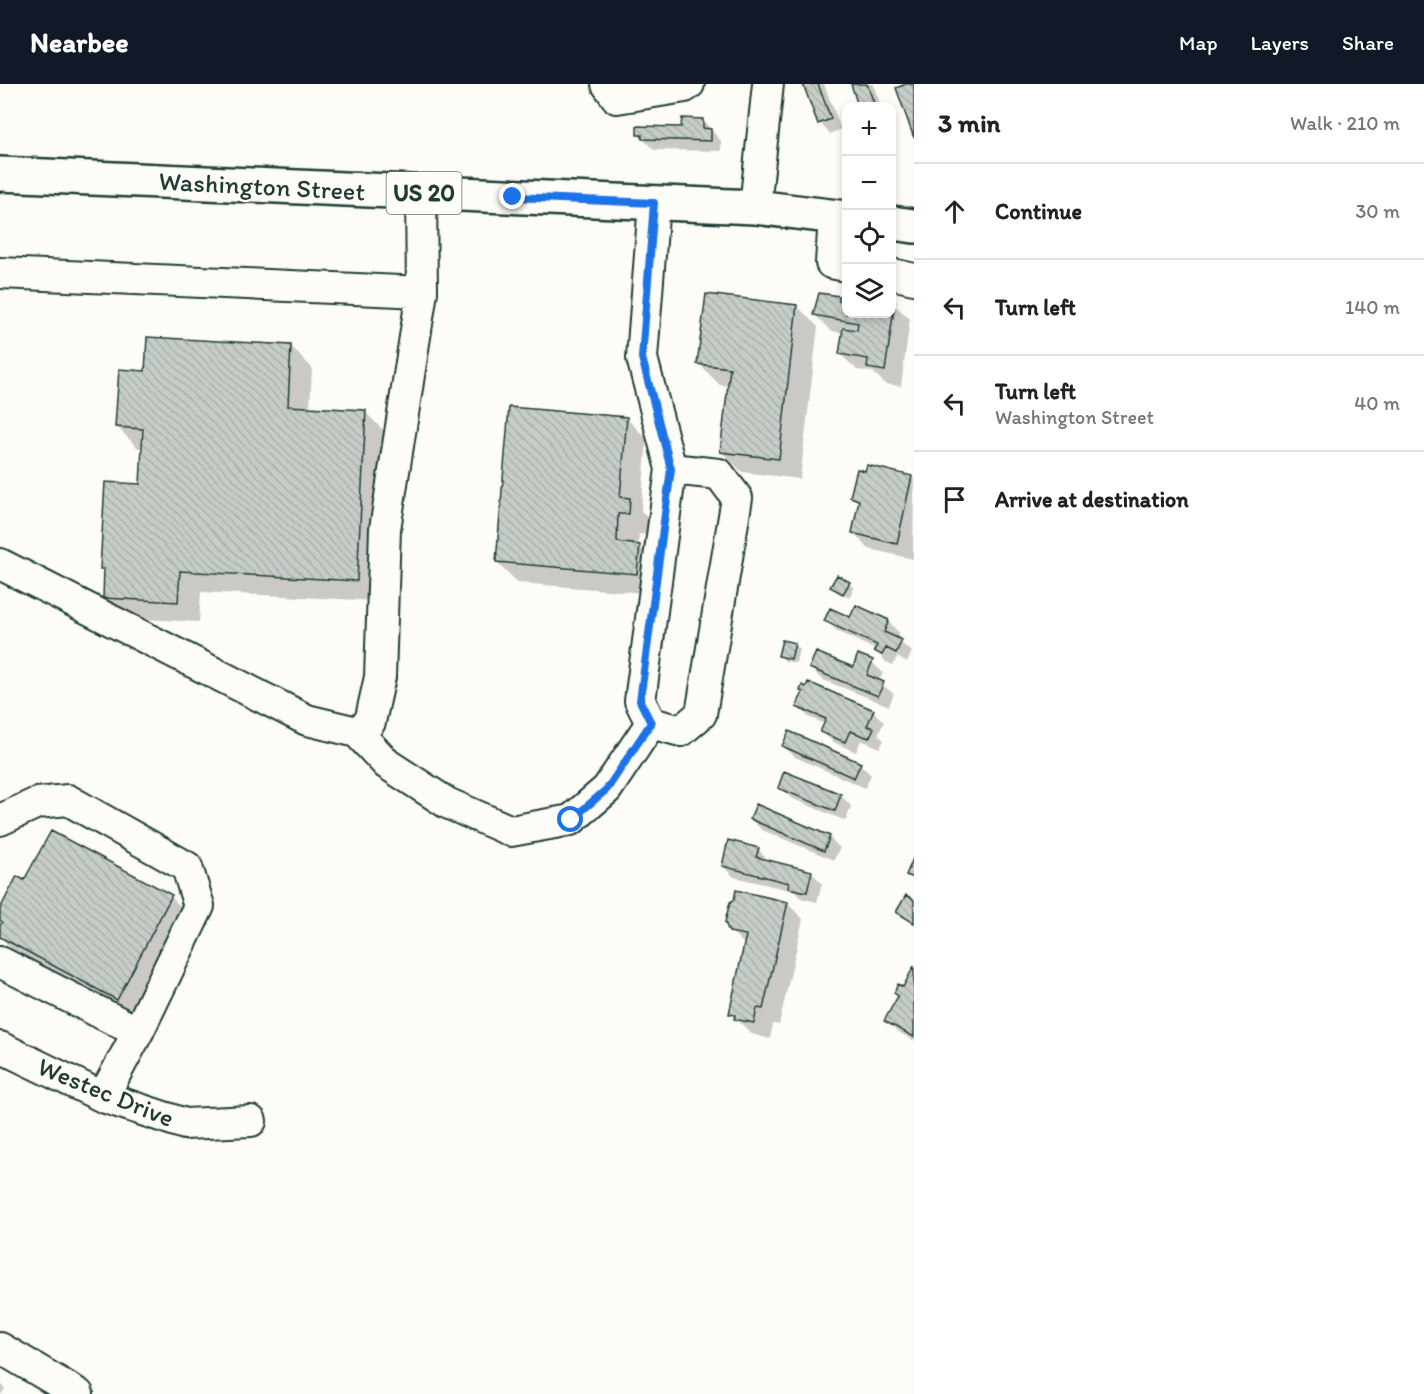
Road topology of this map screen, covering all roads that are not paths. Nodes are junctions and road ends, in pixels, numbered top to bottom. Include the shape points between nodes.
1 (607, 84) edge
2 (689, 84) edge
3 (768, 84) edge
4 (0, 174) edge
5 (421, 193) junction
6 (654, 203) junction
7 (755, 207) junction
8 (840, 217) edge
9 (896, 224) edge
10 (914, 226) edge
11 (842, 265) edge
12 (0, 273) edge
13 (896, 275) edge
14 (914, 279) edge
15 (422, 292) junction
16 (671, 469) junction
17 (0, 564) edge
18 (651, 723) junction
19 (357, 732) junction
20 (0, 820) edge
21 (0, 962) edge
22 (138, 1032) junction
23 (0, 1047) edge
24 (103, 1097) junction
25 (251, 1121) dead end
26 (0, 1348) edge
27 (78, 1394) edge

1 - 2 street via 617,98
3 - 7 street
4 - 5 main road, Washington Street / US 20
5 - 6 main road, Washington Street / US 20
5 - 15 street
6 - 7 main road, Washington Street / US 20
6 - 16 street via 642,358
7 - 8 main road, Washington Street / US 20
8 - 11 street via 831,262
9 - 10 main road
12 - 15 street
13 - 14 street
15 - 19 street via 386,529 380,676 370,722
16 - 18 street via 640,701
16 - 18 street via 719,474 737,498 701,714 681,731
17 - 19 street via 307,720
18 - 19 street via 607,789 571,820 511,831 447,802 387,764
20 - 22 street via 38,803 68,800 187,867 199,906
21 - 22 street
22 - 24 street
23 - 24 street, Westec Drive
24 - 25 street, Westec Drive via 185,1124
26 - 27 street

